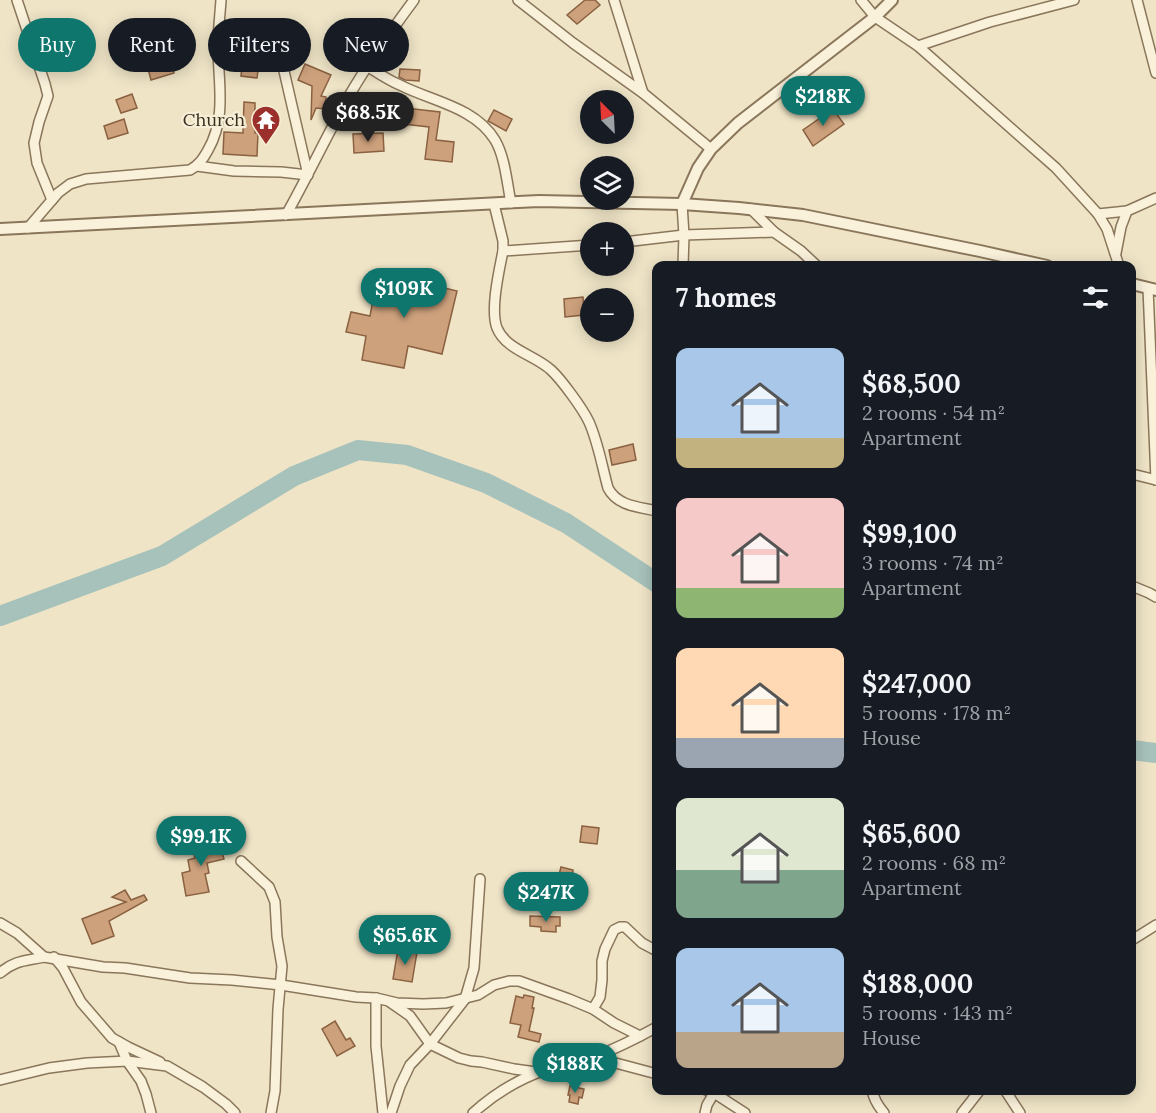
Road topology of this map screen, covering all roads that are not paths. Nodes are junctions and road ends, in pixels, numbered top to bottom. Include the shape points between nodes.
1 (17, 0) edge
2 (222, 0) edge
3 (414, 0) edge
4 (518, 0) edge
5 (614, 0) edge
6 (861, 0) edge
7 (892, 0) edge
8 (1074, 0) edge
9 (1137, 0) edge
10 (875, 17) junction
11 (220, 18) edge
12 (401, 18) edge
13 (918, 46) junction
14 (219, 72) edge
15 (284, 72) edge
16 (364, 72) edge
17 (378, 72) edge
18 (1156, 73) edge
19 (643, 93) junction
20 (711, 149) junction
21 (197, 166) junction
22 (308, 174) junction
23 (1156, 198) edge
24 (52, 200) junction
25 (511, 203) junction
26 (494, 204) junction
27 (682, 204) junction
28 (751, 209) junction
29 (1127, 211) junction
30 (1098, 214) junction
31 (286, 215) junction
32 (28, 228) junction
33 (0, 229) edge
34 (774, 232) junction
35 (684, 235) junction
36 (634, 241) edge
37 (580, 246) edge
38 (503, 251) junction
39 (683, 261) edge
40 (812, 261) edge
41 (1026, 261) edge
42 (1117, 261) edge
43 (1136, 285) edge
44 (1152, 289) edge
45 (1136, 475) edge
46 (1156, 480) edge
47 (652, 510) edge
48 (1136, 588) edge
49 (1156, 597) edge
50 (241, 861) dead end
51 (480, 879) dead end
52 (0, 923) edge
53 (1156, 925) edge
54 (1136, 938) edge
55 (652, 948) edge
56 (49, 957) junction
57 (0, 973) edge
58 (280, 986) junction
59 (376, 998) junction
60 (465, 999) junction
61 (389, 1001) junction
62 (593, 1009) junction
63 (652, 1030) edge
64 (640, 1036) junction
65 (119, 1042) junction
66 (430, 1044) junction
67 (593, 1057) junction
68 (127, 1061) junction
69 (167, 1066) junction
70 (538, 1072) junction
71 (652, 1073) edge
72 (0, 1080) edge
73 (709, 1095) edge
74 (715, 1095) edge
75 (873, 1095) edge
76 (976, 1095) edge
77 (1008, 1095) edge
78 (478, 1111) edge
79 (151, 1113) edge
80 (235, 1113) edge
81 (271, 1113) edge
82 (383, 1113) edge
83 (391, 1113) edge
84 (705, 1113) edge
85 (745, 1113) edge
86 (884, 1113) edge
87 (962, 1113) edge
88 (1020, 1113) edge

1 - 24 street via 48,96 34,143 37,163
2 - 11 street
3 - 12 street
4 - 19 street
5 - 19 street
6 - 10 street
7 - 10 street
8 - 13 street
9 - 18 street
10 - 13 street
10 - 20 street via 738,123
13 - 30 street via 1056,168
14 - 21 street via 219,124
15 - 22 street
16 - 22 street
17 - 25 street via 469,115 484,127 495,141 504,166
19 - 20 street
20 - 27 street
21 - 22 street
21 - 24 street via 190,170 87,179 70,184
22 - 31 street
23 - 29 street
24 - 32 street
25 - 26 street
25 - 27 street
26 - 31 street
26 - 38 street
27 - 28 street
27 - 35 street
28 - 34 street
28 - 41 street via 803,215
29 - 30 street
29 - 42 street
30 - 42 street
31 - 32 street
32 - 33 street
34 - 35 street
34 - 40 street
35 - 36 street
35 - 39 street
37 - 38 street
38 - 47 street via 494,315 496,327 506,341 558,376 589,420 611,495 621,502
43 - 44 street
44 - 46 street
45 - 46 street
48 - 49 street
50 - 58 street via 268,887 275,903 282,966
51 - 60 street via 474,968
52 - 56 street
53 - 54 street
55 - 62 street via 625,927 614,930 605,949 600,996
56 - 57 street via 14,963
56 - 58 street via 189,978
56 - 65 street via 63,968 81,1002
58 - 59 street
58 - 81 street
59 - 61 street
59 - 82 street
60 - 61 street via 423,1004
60 - 62 street via 494,985 519,981
60 - 66 street
61 - 66 street via 410,1016
62 - 64 street
63 - 64 street
64 - 67 street
65 - 68 street
65 - 69 street
66 - 70 street via 459,1058
66 - 83 street via 410,1065
67 - 70 street
67 - 71 street
68 - 69 street
68 - 72 street via 49,1068
68 - 79 street via 141,1081
69 - 80 street via 203,1087
70 - 78 street
73 - 84 street
74 - 85 street
75 - 86 street
76 - 87 street
77 - 88 street

